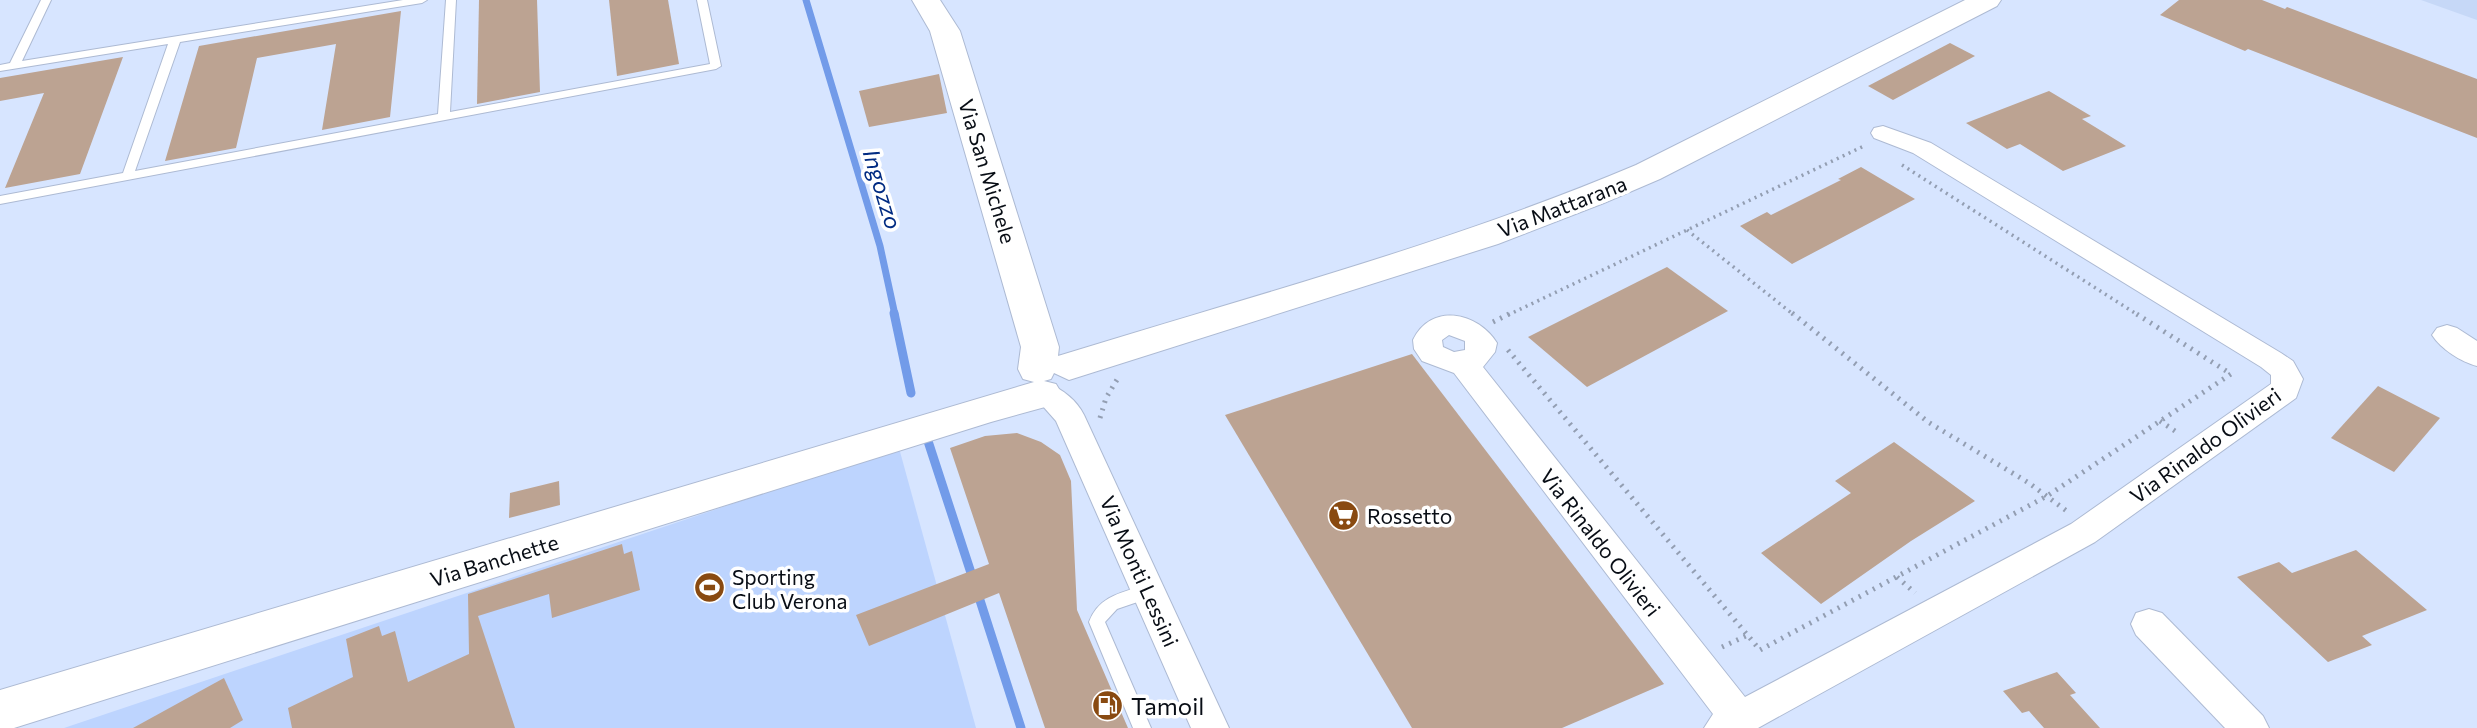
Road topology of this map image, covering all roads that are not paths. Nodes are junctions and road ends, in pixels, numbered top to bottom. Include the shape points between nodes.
1 (46, 0) edge
2 (422, 0) edge
3 (451, 0) edge
4 (702, 0) edge
5 (926, 0) edge
6 (1987, 0) edge
7 (175, 40) junction
8 (14, 66) junction
9 (0, 68) edge
10 (444, 116) junction
11 (1876, 139) road end
12 (128, 175) junction
13 (0, 200) edge
14 (2447, 335) dead end
15 (2477, 356) edge
16 (1463, 363) junction
17 (1054, 380) junction
18 (1149, 591) junction
19 (2149, 624) dead end
20 (0, 711) edge
21 (1731, 724) edge
22 (1142, 728) edge
23 (1210, 728) edge
24 (2250, 728) edge

1 - 8 lane
2 - 7 lane
3 - 10 lane
4 - 10 lane via 716,66
5 - 17 street, Via San Michele via 946,31
6 - 17 street, Via Mattarana via 1592,196 1486,236 1114,352
7 - 8 lane
7 - 12 lane
8 - 9 lane
10 - 12 lane
11 - 21 street, Via Rinaldo Olivieri via 1922,148 2225,331 2282,368 2288,379 2285,390 2090,528
12 - 13 lane
14 - 15 street
16 - 16 street via 1445,362 1432,354 1427,337 1446,325 1480,328 1482,350
16 - 21 street, Via Rinaldo Olivieri
17 - 18 street, Via Monti Lessini
17 - 20 street, Via Banchette via 988,408
18 - 22 lane via 1107,607 1098,614 1097,622
18 - 23 street, Via Monti Lessini
19 - 24 street

